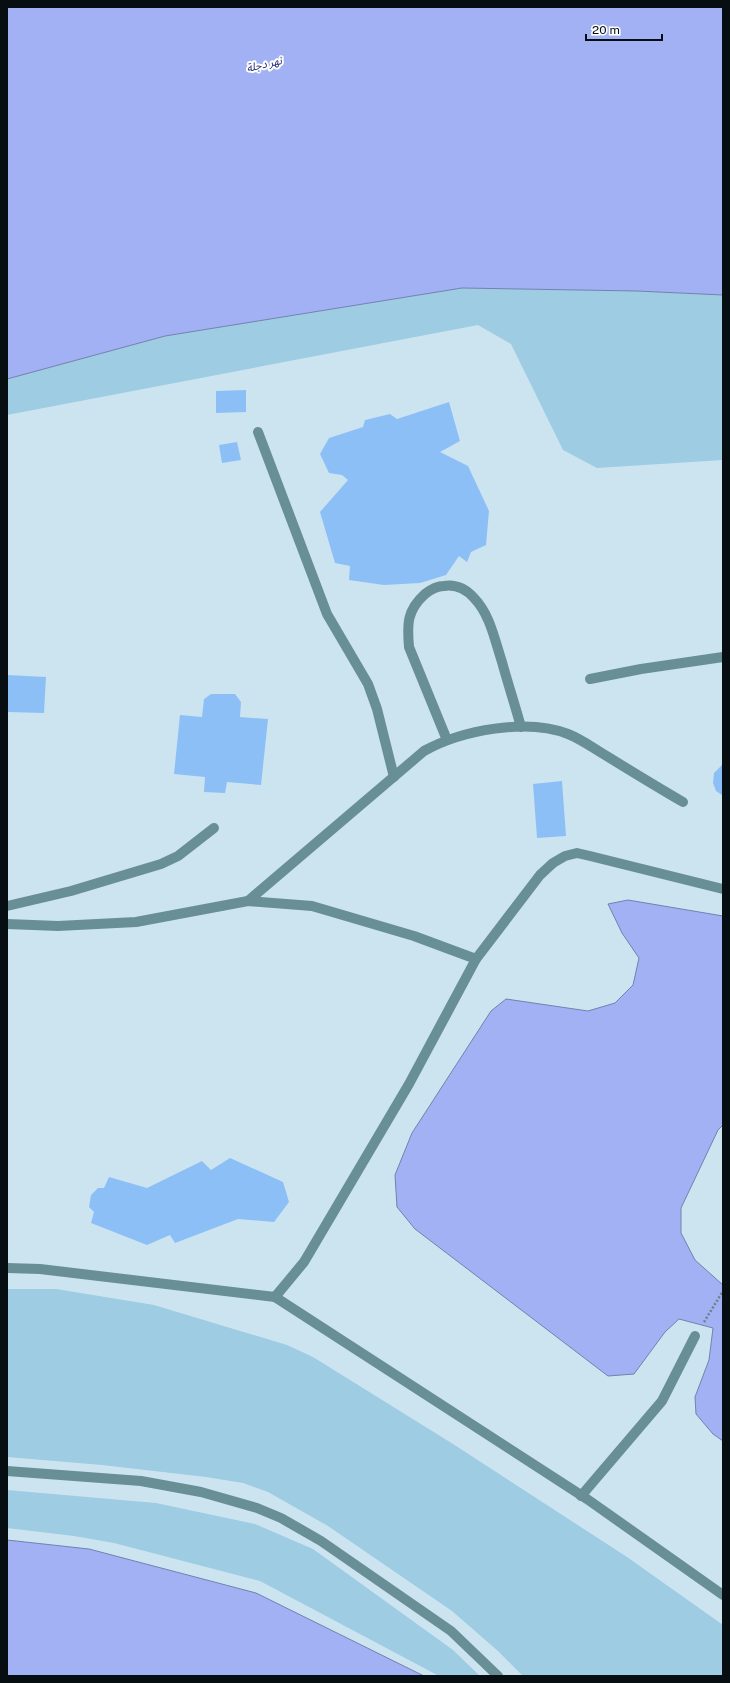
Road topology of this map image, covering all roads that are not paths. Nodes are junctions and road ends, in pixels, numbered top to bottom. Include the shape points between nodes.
1 (258, 432) dead end
2 (723, 657) edge
3 (590, 679) dead end
4 (521, 727) junction
5 (447, 740) junction
6 (394, 777) junction
7 (683, 802) dead end
8 (214, 828) dead end
9 (723, 889) edge
10 (248, 901) junction
11 (7, 906) edge
12 (7, 924) edge
13 (476, 958) junction
14 (7, 1268) edge
15 (275, 1296) junction
16 (695, 1336) road end
17 (7, 1471) edge
18 (581, 1496) junction
19 (723, 1595) edge
20 (498, 1676) edge

1 - 6 street via 327,614 368,684 378,709
2 - 3 street
4 - 5 street
4 - 5 street via 493,633 484,612 475,598 463,588 452,585 440,586 427,592 416,602 410,613 408,631 409,647
4 - 7 street via 543,727 569,734
5 - 6 street via 424,751
6 - 10 street
8 - 11 street via 178,856 161,864 70,891
9 - 13 street via 577,853 565,856 540,875
10 - 12 street via 136,922 58,926
10 - 13 street via 312,906 414,936
13 - 15 street via 409,1084 308,1255
14 - 15 street via 40,1269
15 - 18 street
16 - 18 street via 662,1401
17 - 20 street via 141,1481 201,1492 257,1508 281,1518 321,1541 451,1631
18 - 19 street

